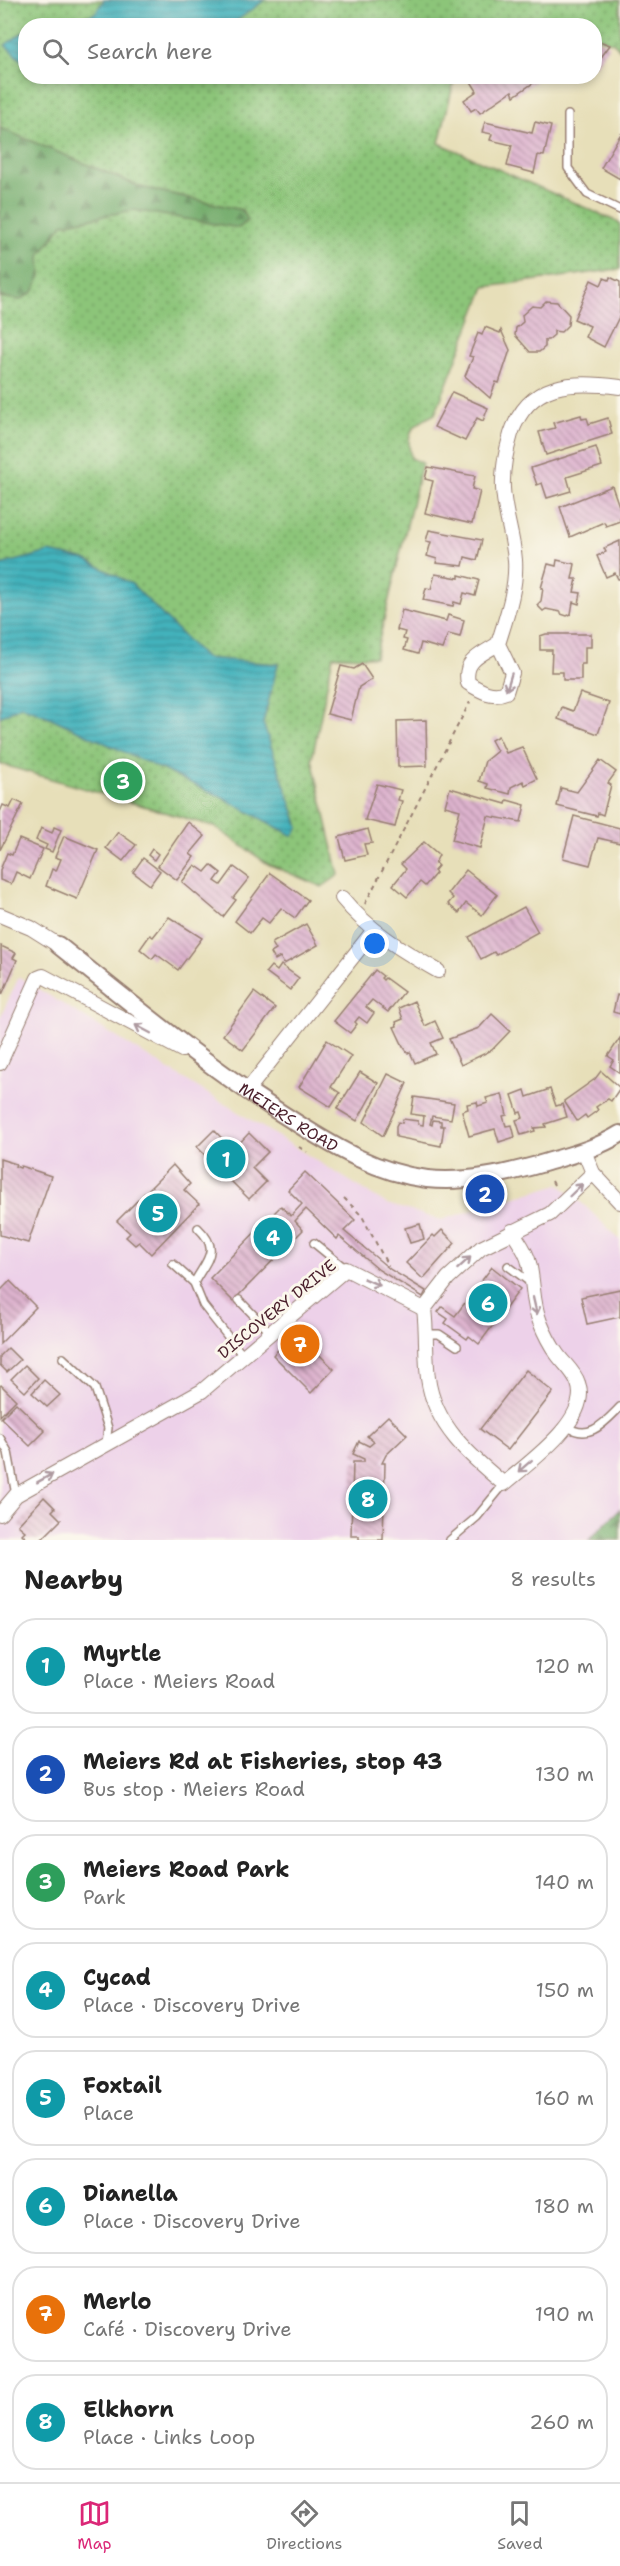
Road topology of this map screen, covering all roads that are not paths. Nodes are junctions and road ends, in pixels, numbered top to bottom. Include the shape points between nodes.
1 (568, 116) dead end
2 (620, 210) edge
3 (620, 387) edge
4 (498, 644) dead end
5 (342, 898) dead end
6 (0, 915) edge
7 (374, 930) junction
8 (58, 945) joint
9 (438, 971) dead end
10 (0, 1063) edge
11 (213, 1067) junction
12 (246, 1092) junction
13 (620, 1134) edge
14 (584, 1151) junction
15 (592, 1173) junction
16 (620, 1202) edge
17 (198, 1228) dead end
18 (512, 1231) junction
19 (314, 1243) dead end
20 (173, 1264) dead end
21 (508, 1266) dead end
22 (346, 1269) junction
23 (194, 1283) junction
24 (531, 1283) junction
25 (239, 1300) dead end
26 (424, 1309) junction
27 (271, 1333) junction
28 (426, 1334) junction
29 (458, 1346) dead end
30 (244, 1357) junction
31 (63, 1358) dead end
32 (620, 1407) edge
33 (566, 1426) junction
34 (0, 1438) edge
35 (105, 1446) junction
36 (504, 1484) junction
37 (16, 1495) junction
38 (0, 1514) edge
39 (450, 1540) edge

1 - 2 lane via 568,168 586,194
3 - 4 street via 572,384 550,389 531,399 514,425 504,464 503,487 515,572
5 - 7 street
6 - 8 street, MEIERS ROAD
7 - 9 street
7 - 12 street
8 - 11 street, MEIERS ROAD
11 -> 10 street via 43,976 38,978
11 - 12 street, MEIERS ROAD
12 - 14 street, MEIERS ROAD via 325,1142 380,1169 426,1179 458,1181 514,1172
13 - 14 street, MEIERS ROAD
14 - 15 street
15 - 16 street
18 -> 15 street via 550,1214
17 - 23 lane via 209,1239 211,1252
18 - 24 street via 529,1260
26 -> 18 street via 448,1278 481,1248
19 - 22 lane
20 - 23 lane
21 - 24 lane
22 -> 26 street, DISCOVERY DRIVE
22 - 27 street, DISCOVERY DRIVE
23 - 30 lane via 203,1305
24 -> 33 street via 543,1330 579,1385 578,1411
25 - 27 lane
26 - 28 street
27 - 30 street, DISCOVERY DRIVE
28 - 29 lane via 439,1334
28 - 36 street via 428,1379 447,1429
30 - 35 street, DISCOVERY DRIVE via 202,1391
31 - 35 lane via 95,1388 108,1428
32 - 33 lane via 586,1433 574,1432
33 -> 36 street
34 - 37 lane via 8,1452
37 -> 35 street, DISCOVERY DRIVE
36 - 39 lane via 477,1517
37 - 38 street, DISCOVERY DRIVE

